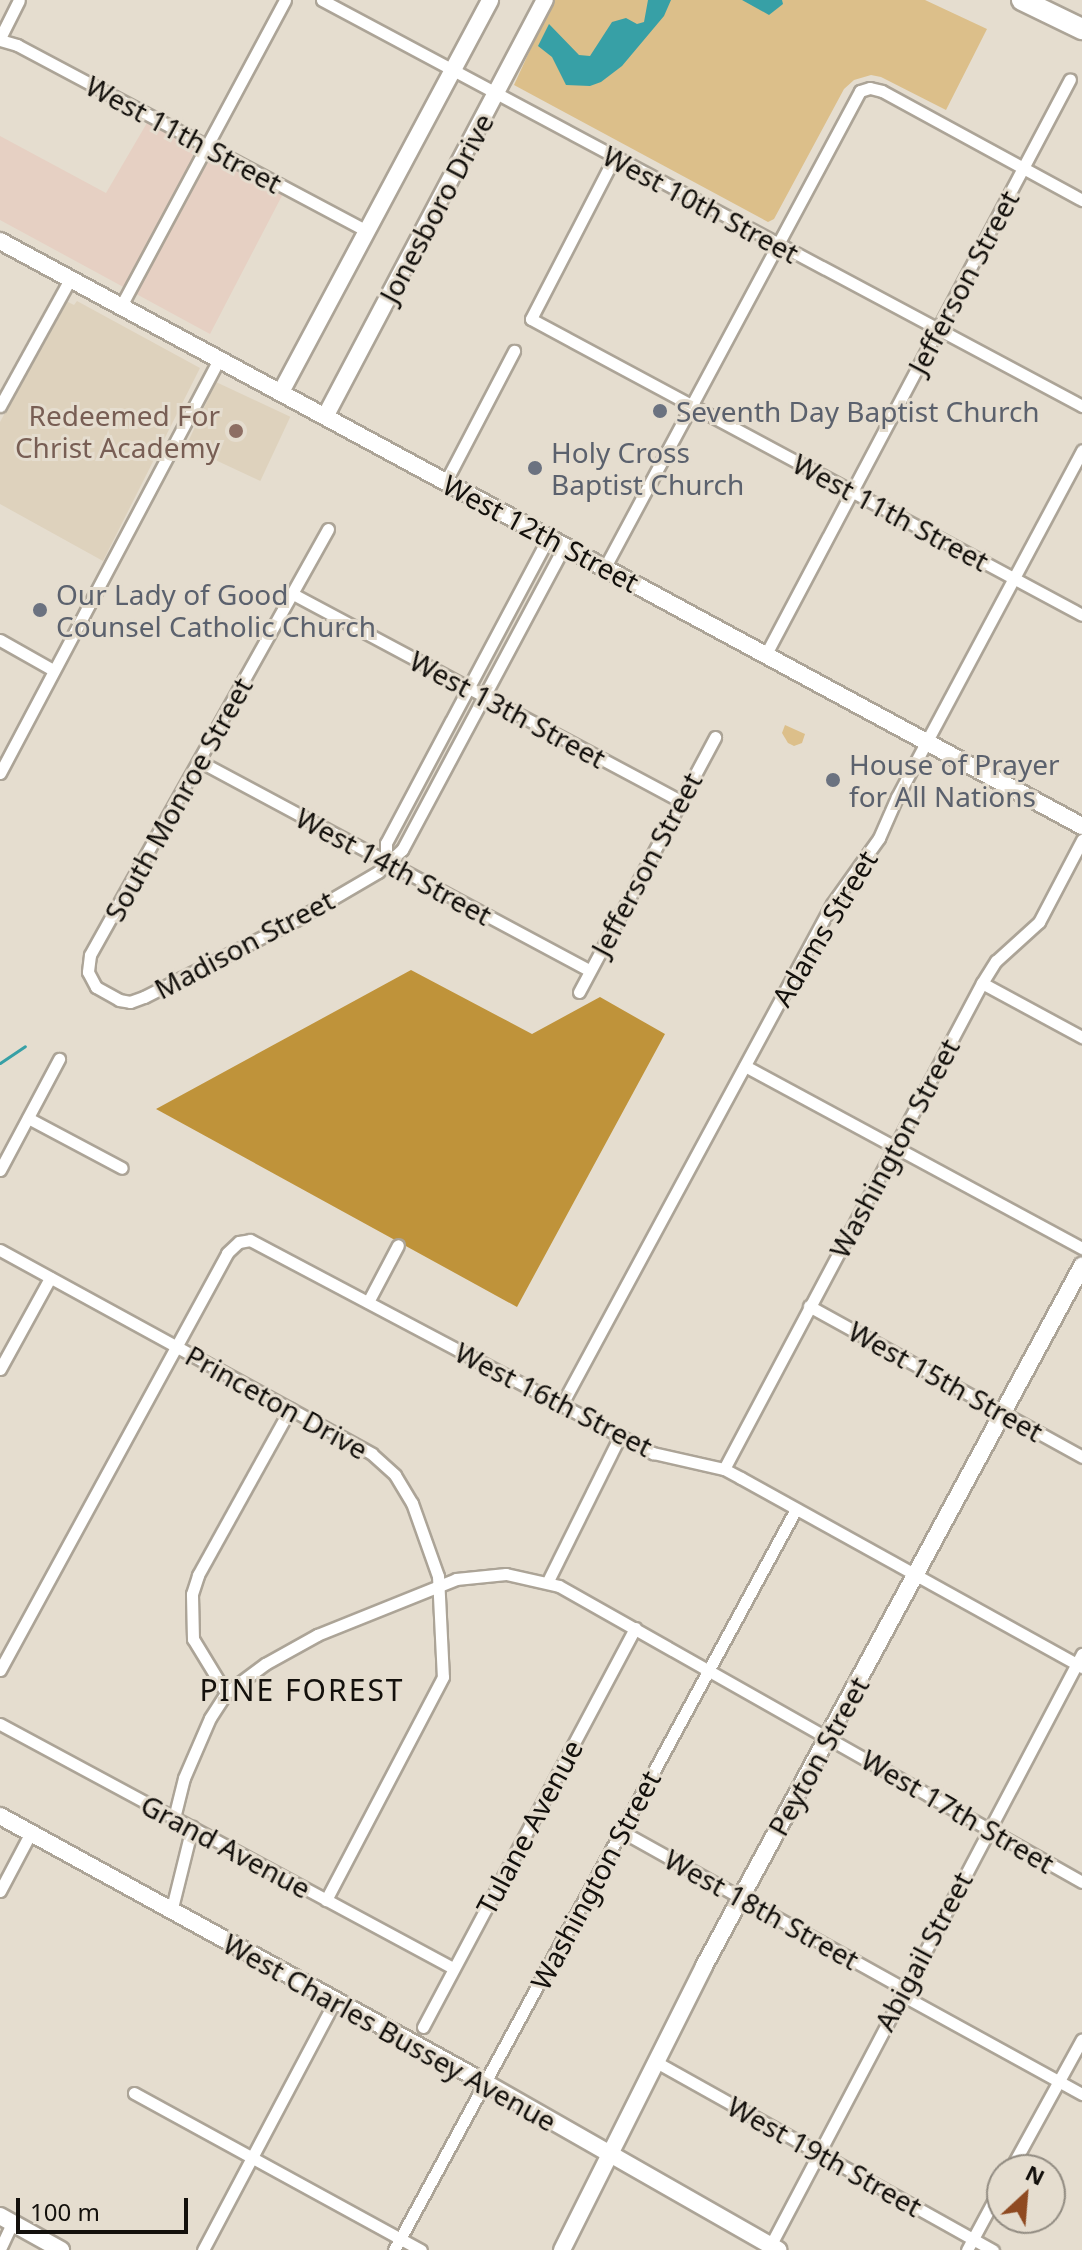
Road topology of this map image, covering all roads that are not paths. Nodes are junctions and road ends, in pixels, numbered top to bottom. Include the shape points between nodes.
1 (19, 0) edge
2 (285, 0) edge
3 (322, 0) edge
4 (490, 0) edge
5 (545, 0) edge
6 (1022, 0) edge
7 (1082, 29) edge
8 (0, 39) edge
9 (451, 69) junction
10 (1070, 79) dead end
11 (496, 94) junction
12 (207, 146) junction
13 (614, 158) junction
14 (1023, 168) junction
15 (1082, 200) edge
16 (367, 231) junction
17 (0, 241) edge
18 (776, 243) junction
19 (70, 279) junction
20 (121, 306) junction
21 (939, 330) junction
22 (514, 351) dead end
23 (219, 360) junction
24 (281, 392) junction
25 (689, 405) junction
26 (0, 406) edge
27 (1082, 406) edge
28 (326, 415) junction
29 (1082, 450) edge
30 (446, 481) junction
31 (851, 489) junction
32 (328, 529) dead end
33 (548, 538) junction
34 (564, 546) junction
35 (605, 567) junction
36 (1014, 578) junction
37 (293, 594) junction
38 (1082, 615) edge
39 (0, 640) edge
40 (766, 654) junction
41 (53, 670) junction
42 (469, 688) junction
43 (485, 696) junction
44 (715, 737) dead end
45 (927, 741) junction
46 (199, 761) junction
47 (0, 773) edge
48 (680, 801) junction
49 (1082, 826) edge
50 (1082, 840) edge
51 (386, 862) junction
52 (589, 970) junction
53 (982, 983) junction
54 (96, 987) joint
55 (579, 992) dead end
56 (1082, 1037) edge
57 (59, 1059) dead end
58 (745, 1066) junction
59 (28, 1118) junction
60 (895, 1145) junction
61 (122, 1168) dead end
62 (0, 1170) edge
63 (398, 1245) dead end
64 (1082, 1248) edge
65 (0, 1250) edge
66 (1082, 1266) edge
67 (50, 1278) junction
68 (368, 1302) junction
69 (809, 1306) junction
70 (176, 1345) junction
71 (0, 1369) edge
72 (562, 1404) junction
73 (290, 1409) junction
74 (1004, 1412) junction
75 (620, 1436) junction
76 (1082, 1457) edge
77 (724, 1469) junction
78 (796, 1509) junction
79 (916, 1575) junction
80 (548, 1581) junction
81 (439, 1586) junction
82 (635, 1628) junction
83 (1080, 1662) edge
84 (709, 1669) junction
85 (0, 1670) edge
86 (226, 1693) junction
87 (0, 1724) edge
88 (829, 1737) junction
89 (0, 1816) edge
90 (174, 1818) junction
91 (192, 1827) junction
92 (988, 1828) junction
93 (621, 1831) junction
94 (30, 1834) junction
95 (1082, 1882) edge
96 (0, 1891) edge
97 (742, 1897) junction
98 (326, 1900) junction
99 (171, 1912) junction
100 (453, 1968) junction
101 (901, 1991) junction
102 (335, 2001) junction
103 (423, 2027) dead end
104 (1082, 2039) edge
105 (656, 2062) junction
106 (1060, 2081) junction
107 (484, 2082) junction
108 (134, 2093) dead end
109 (1082, 2094) edge
110 (818, 2151) junction
111 (611, 2153) junction
112 (1019, 2154) edge
113 (253, 2158) junction
114 (986, 2215) edge
115 (6, 2220) edge
116 (400, 2238) junction
117 (973, 2239) junction
118 (772, 2248) edge
119 (0, 2249) edge
120 (61, 2250) edge
121 (203, 2250) edge
122 (394, 2250) edge
123 (421, 2250) edge
124 (562, 2250) edge
125 (967, 2250) edge
126 (993, 2250) edge

1 - 8 street
2 - 12 street
3 - 9 street, West 10th Street
4 - 9 street, Jonesboro Drive
5 - 11 street, Jonesboro Drive
6 - 7 highway
8 - 12 street, West 11th Street
9 - 11 street, West 10th Street
9 - 16 street, Jonesboro Drive
10 - 14 street, Jefferson Street
11 - 13 street, West 10th Street
11 - 28 street, Jonesboro Drive
12 - 16 street, West 11th Street
12 - 20 street
13 - 18 street, West 10th Street
13 - 25 street, West 11th Street via 531,319
14 - 15 street
14 - 18 street via 870,88 860,91
14 - 21 street, Jefferson Street
16 - 24 street, Jonesboro Drive
17 - 19 street, West 12th Street
18 - 21 street, West 10th Street
18 - 25 street
19 - 20 street, West 12th Street
19 - 26 street
20 - 23 street, West 12th Street
21 - 27 street, West 10th Street
21 - 31 street, Jefferson Street
22 - 30 street
23 - 24 street, West 12th Street
23 - 41 street
24 - 28 street, West 12th Street
25 - 31 street, West 11th Street
25 - 35 street
28 - 30 street, West 12th Street
29 - 36 street, Adams Street
30 - 33 street, West 12th Street
31 - 36 street, West 11th Street
31 - 40 street, Jefferson Street
32 - 37 street, South Monroe Street
33 - 34 street, West 12th Street
33 - 42 street
34 - 35 street, West 12th Street
34 - 43 street, Madison Street
35 - 40 street, West 12th Street
36 - 38 street, West 11th Street
36 - 45 street, Adams Street
37 - 42 street, West 13th Street
37 - 46 street, South Monroe Street
39 - 41 street
40 - 45 street, West 12th Street
41 - 47 street
42 - 43 street, West 13th Street
42 - 51 street via 386,843
43 - 48 street, West 13th Street
43 - 51 street, Madison Street via 402,850
44 - 48 street, Jefferson Street
45 - 49 street, West 12th Street
45 - 58 street, Adams Street via 879,838 832,904
46 - 51 street, West 14th Street
46 - 54 street, South Monroe Street via 90,955 88,972
48 - 52 street, Jefferson Street
50 - 53 street, Washington Street via 1039,922 996,961
51 - 52 street, West 14th Street
51 - 54 street, Madison Street via 378,872 296,920 144,997 119,1000
52 - 55 street, Jefferson Street
53 - 56 street
53 - 60 street, Washington Street
57 - 59 street
58 - 60 street
58 - 72 street, Adams Street
59 - 61 street
59 - 62 street
60 - 64 street
60 - 69 street, Washington Street
63 - 68 street
65 - 67 street, Princeton Drive
66 - 74 street, Peyton Street
67 - 70 street, Princeton Drive
67 - 71 street
68 - 70 street, West 16th Street via 258,1242 239,1242 227,1253
68 - 72 street, West 16th Street
69 - 74 street, West 15th Street
69 - 77 street, Washington Street
70 - 73 street, Princeton Drive
70 - 85 street
72 - 75 street, West 16th Street
73 - 81 street, Princeton Drive via 372,1454 395,1475 412,1503
73 - 86 street via 192,1594 193,1639
74 - 76 street, West 15th Street
74 - 79 street, Peyton Street
75 - 77 street, West 16th Street via 653,1453
75 - 80 street
77 - 78 street, West 16th Street
78 - 79 street, West 16th Street
78 - 84 street, Washington Street
79 - 83 street, West 16th Street
79 - 88 street, Peyton Street
80 - 81 street via 493,1574
80 - 82 street, West 17th Street
81 - 86 street via 291,1647
81 - 98 street, Princeton Drive via 443,1677
82 - 84 street, West 17th Street
82 - 100 street, Tulane Avenue
83 - 92 street, Abigail Street
84 - 88 street, West 17th Street
84 - 93 street, Washington Street
86 - 90 street via 196,1749
87 - 90 street, Grand Avenue
88 - 92 street, West 17th Street
88 - 97 street, Peyton Street
89 - 94 street, West Charles Bussey Avenue
90 - 91 street, Grand Avenue
91 - 98 street, Grand Avenue
91 - 99 street
92 - 95 street, West 17th Street
92 - 101 street, Abigail Street
93 - 97 street, West 18th Street
93 - 107 street, Washington Street
94 - 96 street
94 - 99 street, West Charles Bussey Avenue
97 - 101 street, West 18th Street
97 - 105 street, Peyton Street
98 - 100 street, Grand Avenue
99 - 102 street, West Charles Bussey Avenue
100 - 103 street, Tulane Avenue
101 - 106 street, West 18th Street
101 - 110 street, Abigail Street
102 - 107 street, West Charles Bussey Avenue
102 - 113 street
104 - 106 street
105 - 110 street, West 19th Street
105 - 111 street, Peyton Street
106 - 109 street, West 18th Street
106 - 112 street
107 - 111 street, West Charles Bussey Avenue
107 - 116 street, Washington Street
108 - 113 street
110 - 117 street, West 19th Street
110 - 118 street, Abigail Street
111 - 118 street, West Charles Bussey Avenue
111 - 124 street, Peyton Street
113 - 116 street
113 - 121 street
114 - 117 street
115 - 119 street
115 - 120 street
116 - 122 street, Washington Street
116 - 123 street
117 - 125 street
117 - 126 street, West 19th Street

